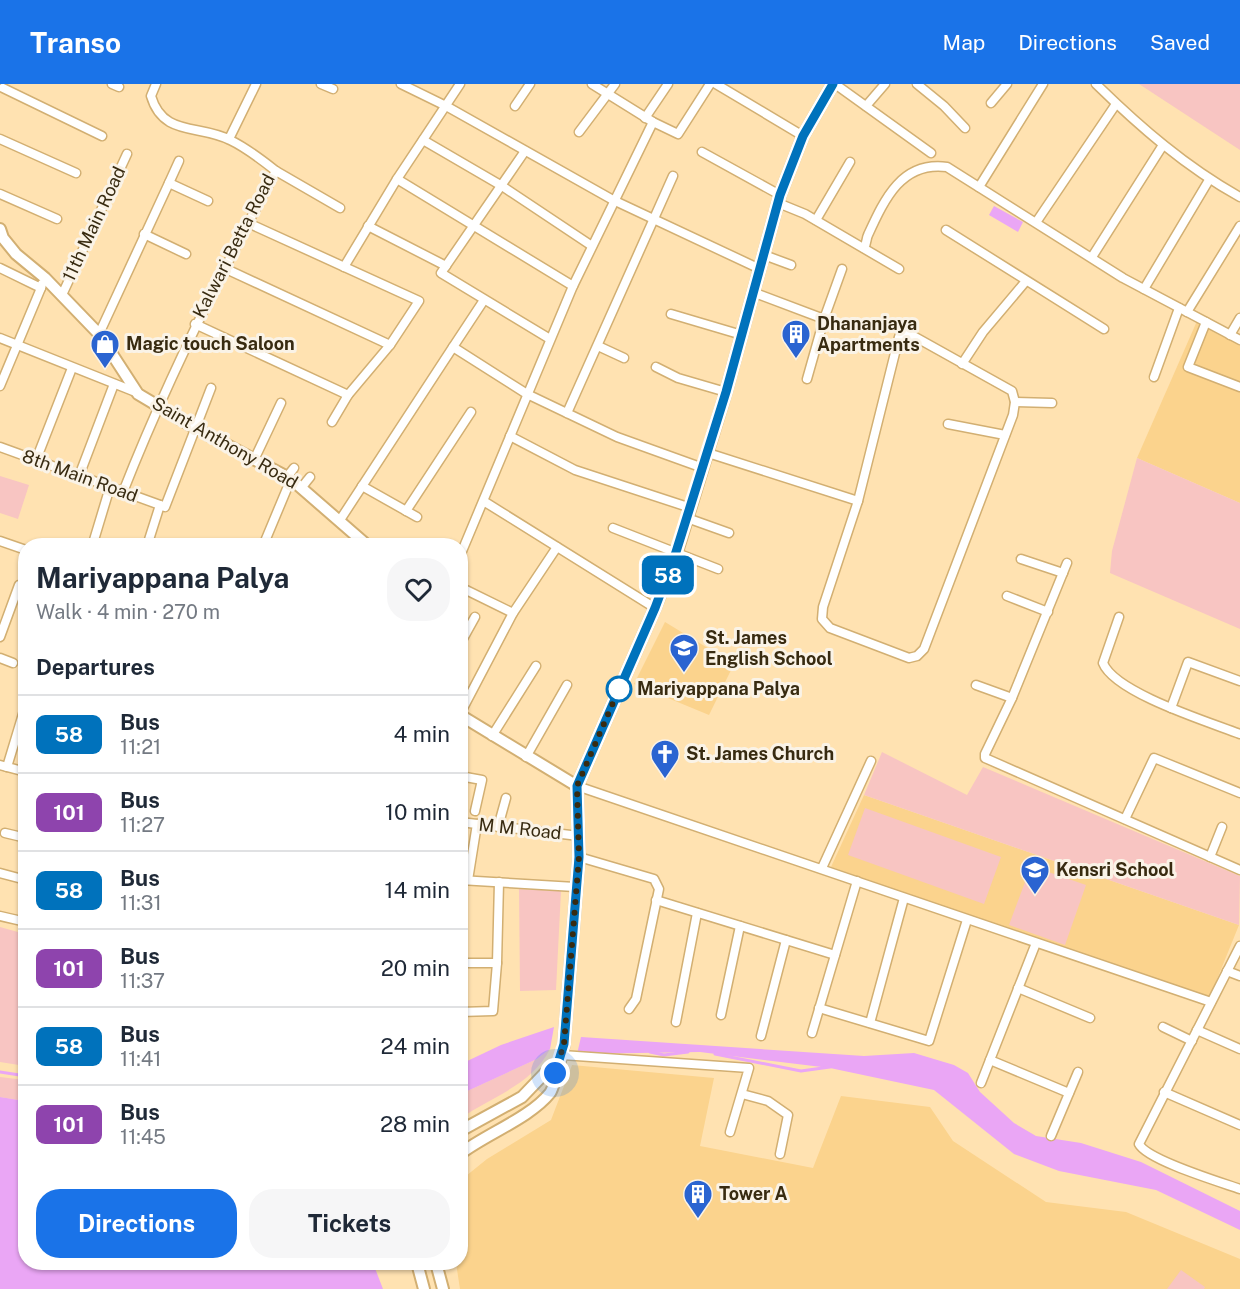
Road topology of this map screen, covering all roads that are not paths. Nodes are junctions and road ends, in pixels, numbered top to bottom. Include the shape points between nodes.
1 (156, 84) edge
2 (256, 84) edge
3 (321, 84) edge
4 (401, 84) edge
5 (460, 84) edge
6 (530, 84) edge
7 (592, 84) edge
8 (615, 84) edge
9 (668, 84) edge
10 (710, 84) edge
11 (716, 84) edge
12 (834, 84) edge
13 (885, 84) edge
14 (917, 84) edge
15 (1007, 84) edge
16 (1042, 84) edge
17 (1096, 84) edge
18 (3, 89) edge
19 (333, 89) dead end
20 (608, 95) junction
21 (991, 103) dead end
22 (1116, 104) junction
23 (446, 106) junction
24 (515, 106) dead end
25 (866, 106) junction
26 (649, 120) junction
27 (965, 128) dead end
28 (579, 132) dead end
29 (102, 136) dead end
30 (803, 136) junction
31 (0, 139) edge
32 (229, 139) junction
33 (423, 140) junction
34 (1163, 145) junction
35 (525, 151) junction
36 (702, 152) dead end
37 (931, 153) dead end
38 (127, 154) dead end
39 (179, 161) dead end
40 (849, 162) dead end
41 (276, 171) junction
42 (76, 173) dead end
43 (673, 176) dead end
44 (397, 179) junction
45 (1209, 180) junction
46 (169, 183) junction
47 (502, 186) junction
48 (979, 187) junction
49 (0, 194) edge
50 (1240, 197) edge
51 (779, 199) junction
52 (613, 200) junction
53 (208, 201) dead end
54 (340, 208) dead end
55 (57, 219) dead end
56 (816, 220) junction
57 (655, 221) junction
58 (1036, 222) junction
59 (248, 223) junction
60 (476, 224) junction
61 (368, 226) junction
62 (1240, 226) edge
63 (0, 230) edge
64 (946, 230) dead end
65 (144, 234) junction
66 (592, 246) junction
67 (864, 248) junction
68 (186, 254) dead end
69 (764, 255) junction
70 (1092, 257) junction
71 (791, 265) dead end
72 (446, 266) junction
73 (344, 267) junction
74 (0, 268) edge
75 (224, 268) junction
76 (760, 269) junction
77 (842, 269) dead end
78 (899, 269) dead end
79 (1026, 281) junction
80 (43, 283) junction
81 (573, 286) junction
82 (1144, 289) junction
83 (755, 293) junction
84 (62, 295) junction
85 (484, 300) junction
86 (1183, 310) junction
87 (671, 314) dead end
88 (1240, 318) edge
89 (824, 319) junction
90 (1206, 322) junction
91 (195, 324) junction
92 (1104, 329) dead end
93 (99, 334) junction
94 (742, 335) junction
95 (1230, 335) junction
96 (0, 338) edge
97 (550, 339) junction
98 (1240, 340) edge
99 (17, 345) junction
100 (390, 345) junction
101 (598, 345) junction
102 (453, 347) junction
103 (624, 358) dead end
104 (962, 364) junction
105 (656, 367) dead end
106 (72, 368) junction
107 (1154, 377) dead end
108 (807, 379) dead end
109 (114, 384) junction
110 (0, 386) edge
111 (1240, 387) edge
112 (211, 388) dead end
113 (726, 392) junction
114 (138, 394) junction
115 (526, 394) junction
116 (348, 395) junction
117 (1015, 402) junction
118 (281, 403) dead end
119 (1052, 403) dead end
120 (157, 406) junction
121 (471, 412) dead end
122 (567, 413) junction
123 (332, 422) dead end
124 (948, 424) dead end
125 (195, 428) junction
126 (1005, 435) junction
127 (510, 436) junction
128 (0, 447) edge
129 (708, 453) junction
130 (36, 460) junction
131 (254, 460) junction
132 (704, 468) junction
133 (291, 474) junction
134 (79, 476) junction
135 (310, 477) dead end
136 (362, 486) junction
137 (110, 487) junction
138 (302, 487) junction
139 (123, 492) junction
140 (858, 501) junction
141 (485, 502) junction
142 (160, 505) junction
143 (406, 511) junction
144 (689, 513) junction
145 (417, 517) dead end
146 (340, 520) junction
147 (613, 528) dead end
148 (729, 534) dead end
149 (95, 538) edge
150 (150, 538) edge
151 (266, 538) edge
152 (359, 538) edge
153 (468, 539) edge
154 (0, 541) edge
155 (18, 547) edge
156 (557, 547) junction
157 (676, 552) junction
158 (1021, 559) dead end
159 (1067, 563) dead end
160 (718, 569) dead end
161 (1063, 573) junction
162 (18, 588) edge
163 (468, 591) edge
164 (1006, 596) dead end
165 (655, 608) junction
166 (1048, 612) junction
167 (513, 613) junction
168 (474, 617) dead end
169 (1119, 617) dead end
170 (468, 629) edge
171 (0, 637) edge
172 (0, 658) edge
173 (13, 663) dead end
174 (536, 666) dead end
175 (1240, 681) edge
176 (567, 685) dead end
177 (976, 685) dead end
178 (1012, 698) junction
179 (468, 700) edge
180 (1171, 708) junction
181 (468, 720) edge
182 (18, 726) edge
183 (1240, 734) edge
184 (492, 736) junction
185 (526, 757) junction
186 (871, 761) dead end
187 (3, 766) edge
188 (18, 770) edge
189 (468, 777) edge
190 (577, 786) junction
191 (1240, 793) edge
192 (506, 798) dead end
193 (475, 811) dead end
194 (1125, 819) junction
195 (468, 823) edge
196 (477, 824) junction
197 (1222, 826) dead end
198 (498, 827) junction
199 (5, 833) dead end
200 (18, 836) edge
201 (579, 836) junction
202 (579, 857) junction
203 (1210, 857) junction
204 (468, 863) edge
205 (822, 868) junction
206 (1240, 870) edge
207 (0, 873) edge
208 (18, 878) edge
209 (468, 880) edge
210 (857, 881) junction
211 (499, 882) junction
212 (575, 887) junction
213 (904, 898) junction
214 (657, 900) junction
215 (697, 913) junction
216 (0, 916) edge
217 (18, 920) edge
218 (967, 920) junction
219 (740, 926) junction
220 (786, 940) junction
221 (1036, 943) junction
222 (1240, 946) edge
223 (835, 955) junction
224 (468, 963) edge
225 (497, 963) junction
226 (1227, 970) junction
227 (1240, 976) edge
228 (1018, 988) junction
229 (1212, 1002) junction
230 (819, 1008) junction
231 (629, 1009) dead end
232 (468, 1012) edge
233 (721, 1015) dead end
234 (1090, 1018) dead end
235 (676, 1022) dead end
236 (870, 1023) junction
237 (1163, 1027) dead end
238 (1197, 1030) junction
239 (812, 1033) dead end
240 (761, 1036) dead end
241 (1192, 1041) junction
242 (1240, 1049) edge
243 (563, 1050) junction
244 (990, 1060) junction
245 (1078, 1072) dead end
246 (555, 1073) junction
247 (981, 1083) dead end
248 (1164, 1092) junction
249 (1069, 1093) junction
250 (742, 1094) junction
251 (1240, 1125) edge
252 (468, 1127) edge
253 (730, 1132) dead end
254 (1051, 1136) dead end
255 (468, 1149) edge
256 (780, 1154) dead end
257 (1240, 1189) edge
258 (419, 1270) edge
259 (438, 1270) edge
260 (424, 1289) edge
261 (443, 1289) edge

1 - 32 street, Kalwari Betta Road via 151,96 153,105 169,123
2 - 32 street
3 - 19 street
4 - 23 street
5 - 23 street
6 - 24 street
7 - 20 street
8 - 20 street
9 - 26 street
10 - 26 street via 678,134
11 - 30 street
12 - 25 street
12 - 30 street
13 - 25 street
14 - 27 street
15 - 21 street
16 - 48 street
17 - 22 street
18 - 29 street
20 - 26 street
20 - 28 street
22 - 34 street
22 - 58 street
23 - 33 street
23 - 35 street
25 - 37 street
26 - 52 street
30 - 51 street
31 - 42 street
32 - 41 street, Kalwari Betta Road
33 - 44 street
33 - 47 street
34 - 45 street
34 - 70 street
35 - 47 street
35 - 52 street
36 - 51 street
38 - 84 street, 11th Main Road
39 - 46 street
40 - 56 street
41 - 54 street
41 - 59 street, Kalwari Betta Road
43 - 57 street
44 - 60 street
44 - 61 street
45 - 50 street
45 - 82 street
46 - 53 street
46 - 65 street
47 - 60 street
47 - 66 street
48 - 58 street
48 - 67 street via 947,167 916,168 904,175 890,194
49 - 55 street
51 - 56 street
51 - 69 street
52 - 57 street
52 - 66 street
56 - 67 street
57 - 76 street
57 - 101 street
58 - 70 street
59 - 73 street
59 - 75 street, Kalwari Betta Road
60 - 72 street
60 - 81 street
61 - 72 street
61 - 73 street
62 - 86 street
63 - 80 street, Saint Anthony Road
64 - 79 street
65 - 68 street
65 - 93 street
66 - 81 street
67 - 78 street
69 - 71 street
69 - 76 street
70 - 82 street
72 - 85 street via 441,273
73 - 100 street via 419,301
74 - 80 street, 11th Main Road
75 - 91 street, Kalwari Betta Road
75 - 100 street
76 - 83 street
77 - 89 street
79 - 92 street
79 - 104 street
80 - 84 street, Saint Anthony Road
80 - 99 street
81 - 97 street
82 - 86 street
83 - 89 street
83 - 94 street
84 - 93 street, Saint Anthony Road
85 - 97 street
85 - 102 street
86 - 90 street
86 - 107 street
87 - 94 street
88 - 95 street
89 - 108 street
90 - 95 street
90 - 111 street via 1188,367
91 - 116 street
91 - 120 street, Kalwari Betta Road
93 - 114 street, Saint Anthony Road
94 - 113 street
95 - 98 street
96 - 99 street
97 - 115 street
99 - 106 street
99 - 110 street
100 - 116 street
101 - 103 street
101 - 122 street
102 - 115 street
102 - 136 street
104 - 117 street via 1012,391
104 - 140 street via 908,333 899,338
105 - 113 street
106 - 109 street
106 - 130 street
109 - 114 street
109 - 134 street
112 - 125 street
113 - 129 street
114 - 120 street, Saint Anthony Road
115 - 122 street
115 - 127 street
116 - 123 street
117 - 119 street
117 - 126 street
118 - 131 street
120 - 125 street, Saint Anthony Road
120 - 139 street, Kalwari Betta Road
121 - 143 street
122 - 132 street via 617,437
124 - 126 street
125 - 131 street, Saint Anthony Road
125 - 142 street via 165,507
126 - 140 street via 924,649 917,656 909,658 830,628 822,619
127 - 141 street
127 - 144 street via 575,470
128 - 130 street, 8th Main Road
129 - 132 street
129 - 140 street
130 - 134 street, 8th Main Road
131 - 133 street, Saint Anthony Road
132 - 144 street
133 - 138 street, Saint Anthony Road
133 - 151 street
134 - 137 street, 8th Main Road
135 - 138 street
136 - 143 street
136 - 146 street
137 - 139 street, 8th Main Road
137 - 149 street
138 - 146 street, Saint Anthony Road
139 - 142 street, 8th Main Road
141 - 153 street
141 - 156 street
142 - 150 street
143 - 145 street
144 - 148 street
144 - 157 street
146 - 152 street, Saint Anthony Road
147 - 157 street
154 - 155 street
156 - 165 street
156 - 167 street
157 - 160 street
157 - 165 street
158 - 161 street
159 - 161 street
161 - 166 street
162 - 171 street
163 - 167 street
164 - 166 street
165 - 190 street
166 - 178 street
167 - 179 street
168 - 170 street
169 - 180 street via 1103,663 1106,670 1130,688
172 - 173 street
174 - 184 street
175 - 180 street via 1188,662
176 - 185 street
177 - 178 street
178 - 194 street via 985,758
180 - 183 street
181 - 184 street
182 - 187 street
184 - 185 street
185 - 190 street
186 - 205 street
187 - 188 street
189 - 193 street via 482,780
190 - 201 street
190 - 205 street
191 - 194 street via 1154,758
192 - 198 street
194 - 203 street
195 - 196 street, M M Road
196 - 198 street, M M Road
196 - 204 street
197 - 203 street
198 - 201 street, M M Road
199 - 200 street
201 - 202 street
202 - 212 street
202 - 214 street via 654,879 659,889
203 - 206 street
205 - 210 street
207 - 208 street
209 - 211 street
210 - 213 street
210 - 223 street
211 - 212 street
211 - 225 street
212 - 243 street
213 - 218 street
213 - 236 street
214 - 215 street
214 - 231 street via 636,999
215 - 219 street
215 - 235 street
216 - 217 street
218 - 221 street
218 - 236 street via 929,1041
219 - 220 street
219 - 233 street
220 - 223 street
220 - 240 street
221 - 228 street
221 - 229 street
222 - 226 street
223 - 230 street
224 - 225 street
225 - 232 street via 492,1012
226 - 227 street
226 - 229 street
228 - 234 street
228 - 244 street
229 - 238 street
230 - 236 street
230 - 239 street
237 - 241 street
238 - 241 street
238 - 242 street
241 - 248 street
243 - 246 street
243 - 250 street via 749,1068
244 - 247 street
244 - 249 street
245 - 249 street
246 - 252 street via 545,1073 522,1097
246 - 255 street via 550,1093
248 - 251 street
248 - 257 street via 1140,1147
249 - 254 street
250 - 253 street
250 - 256 street via 768,1101 785,1112
258 - 260 street
259 - 261 street

